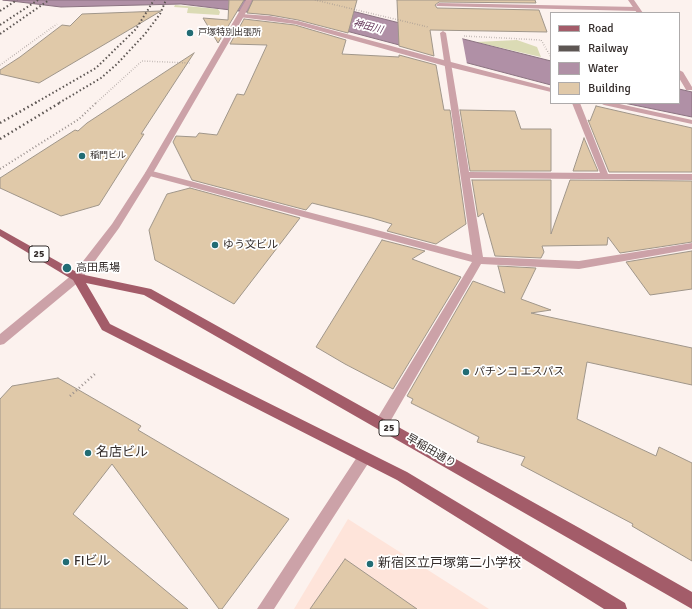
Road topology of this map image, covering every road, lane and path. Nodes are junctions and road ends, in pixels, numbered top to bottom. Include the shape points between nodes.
1 (249, 0) edge
2 (631, 0) edge
3 (439, 5) dead end
4 (638, 11) edge
5 (242, 15) junction
6 (57, 24) dead end
7 (444, 33) dead end
8 (448, 62) junction
9 (197, 64) dead end
10 (0, 65) edge
11 (680, 74) edge
12 (689, 88) dead end
13 (550, 90) edge
14 (576, 104) edge
15 (609, 104) edge
16 (692, 122) edge
17 (0, 169) edge
18 (149, 173) junction
19 (466, 175) junction
20 (605, 176) junction
21 (692, 177) edge
22 (0, 232) edge
23 (692, 246) edge
24 (478, 260) junction
25 (77, 276) junction
26 (0, 341) edge
27 (96, 373) dead end
28 (70, 396) dead end
29 (382, 424) junction
30 (364, 458) junction
31 (692, 601) edge
32 (265, 609) edge
33 (619, 609) edge

1 - 5 street
2 - 4 street
3 - 4 street
5 - 8 street via 296,22
5 - 18 street
6 - 10 path
7 - 8 street
8 - 13 street
8 - 19 street
9 - 17 path via 142,61 79,119
11 - 12 street
14 - 20 street
15 - 16 street
18 - 24 street
18 - 25 street via 116,226
19 - 20 street
19 - 24 street
20 - 21 street
22 - 25 main road, 早稲田通り / 25
23 - 24 street via 579,265
24 - 29 street
25 - 26 street
25 - 29 main road, 早稲田通り / 25 via 147,292
25 - 30 main road via 106,327
27 - 28 path
29 - 31 main road, 早稲田通り / 25
30 - 32 street
30 - 33 main road via 402,476

